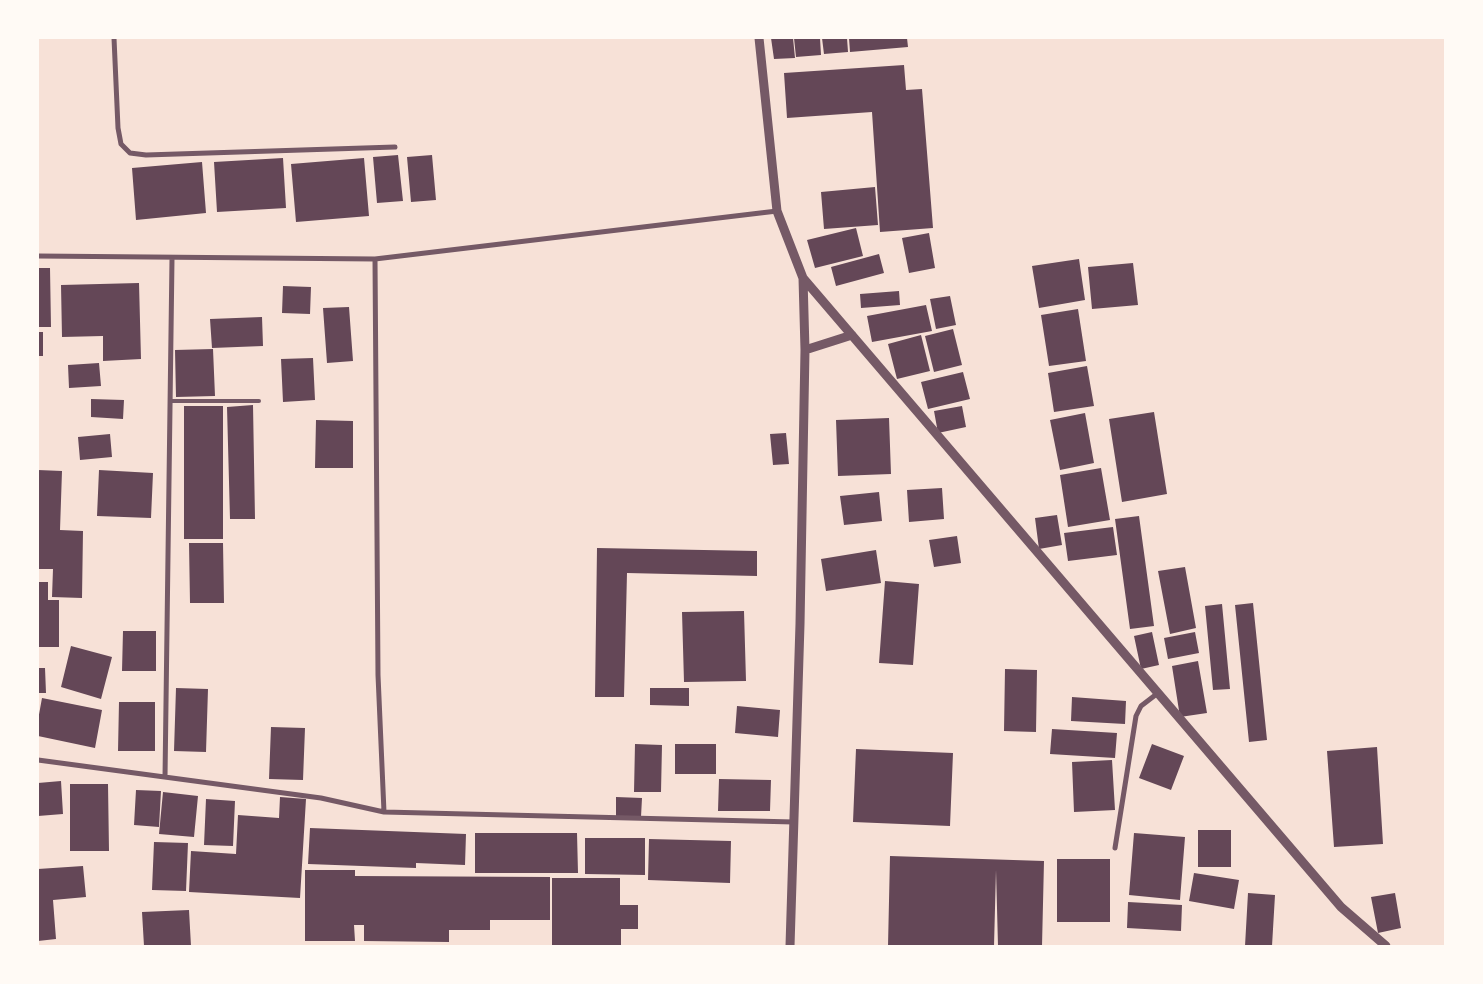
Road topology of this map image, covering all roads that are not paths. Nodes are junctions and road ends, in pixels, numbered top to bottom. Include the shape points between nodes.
1 (114, 38) edge
2 (759, 38) edge
3 (395, 147) dead end
4 (777, 211) junction
5 (38, 256) edge
6 (172, 259) junction
7 (375, 259) junction
8 (803, 278) junction
9 (852, 335) junction
10 (805, 350) junction
11 (259, 400) dead end
12 (170, 401) junction
13 (1158, 693) junction
14 (38, 760) edge
15 (166, 777) junction
16 (384, 812) junction
17 (794, 822) junction
18 (1115, 848) dead end
19 (790, 946) edge
20 (1386, 946) edge

1 - 3 street via 118,128 121,144 130,153
2 - 4 street
4 - 7 street
4 - 8 street
5 - 6 street
6 - 7 street
6 - 12 street
7 - 16 street via 378,676
8 - 9 street
8 - 10 street
9 - 10 street
9 - 13 street
10 - 17 street
11 - 12 lane
12 - 15 street
13 - 18 street via 1142,706 1136,716
13 - 20 street via 1341,907
14 - 15 street
15 - 16 street via 321,798
16 - 17 street
17 - 19 street

